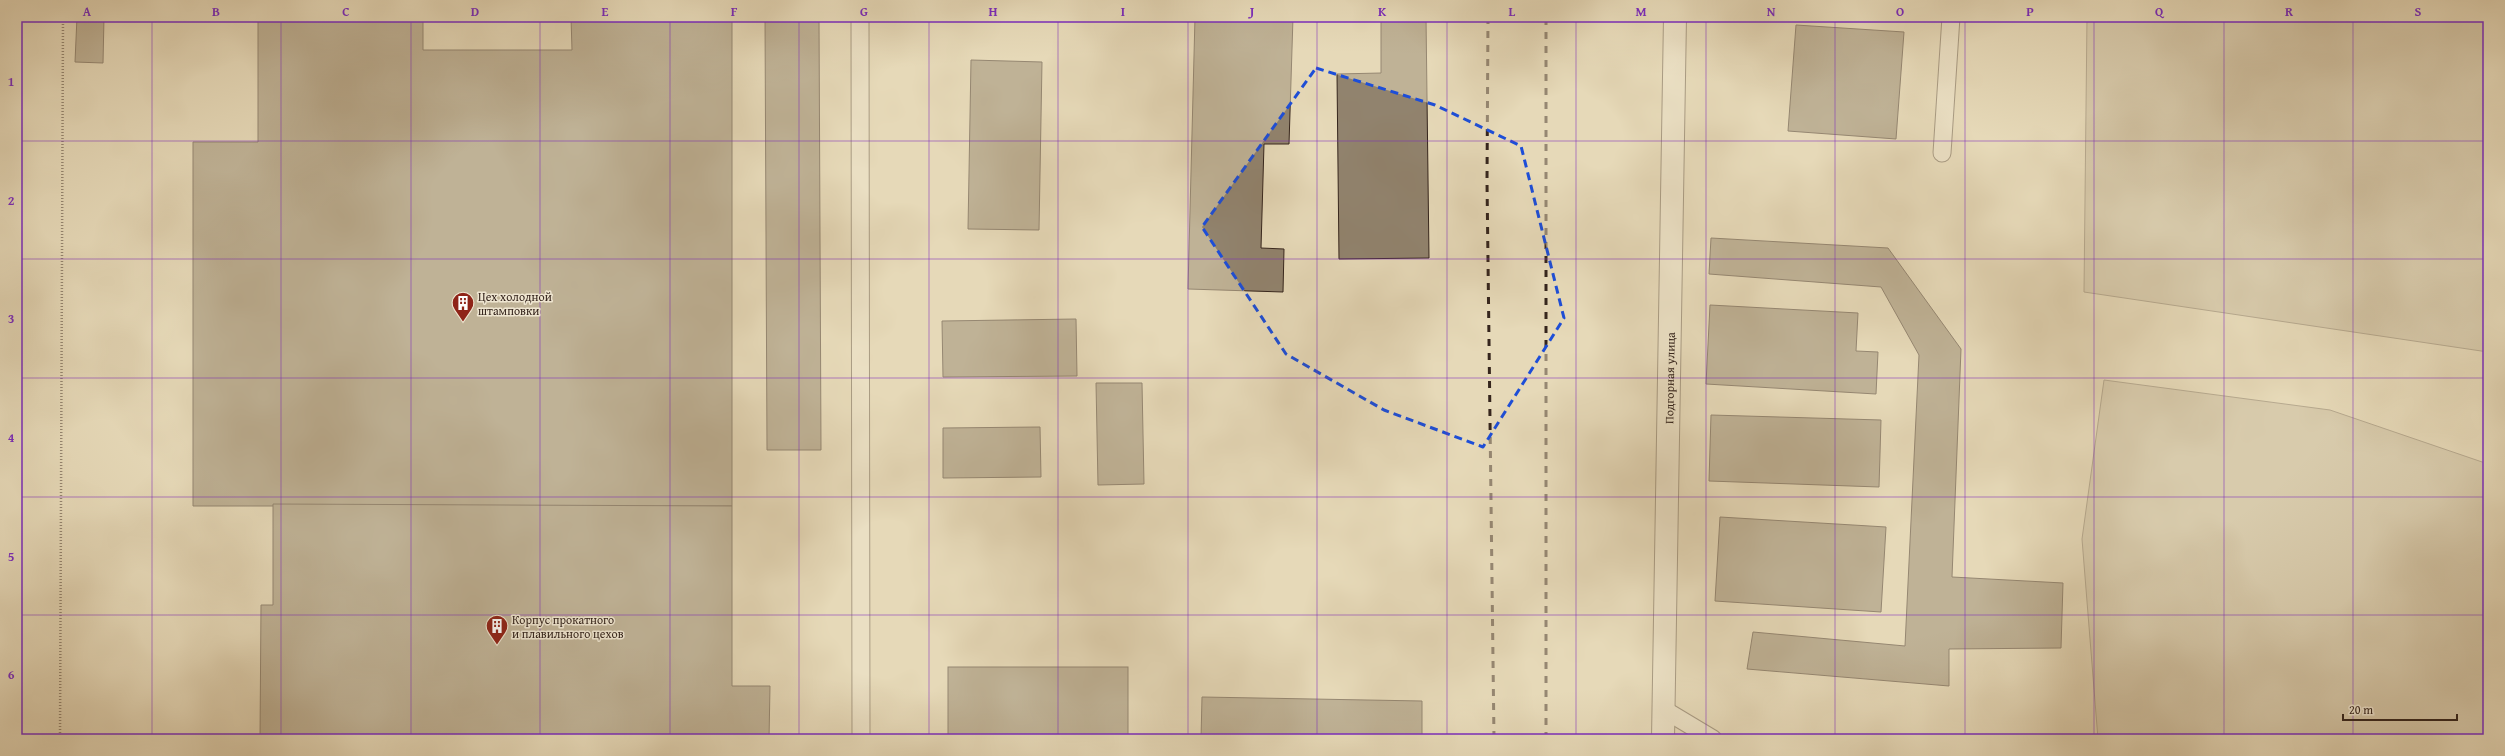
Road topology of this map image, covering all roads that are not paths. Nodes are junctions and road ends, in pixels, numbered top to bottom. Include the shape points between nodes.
1 (860, 17) edge
2 (1675, 17) edge
3 (1951, 17) edge
4 (1942, 153) dead end
5 (1663, 709) junction
6 (861, 739) edge
7 (1663, 739) edge
8 (1713, 739) edge

1 - 6 lane
2 - 5 street, Подгорная улица
3 - 4 lane
5 - 7 street, Подгорная улица
5 - 8 lane

